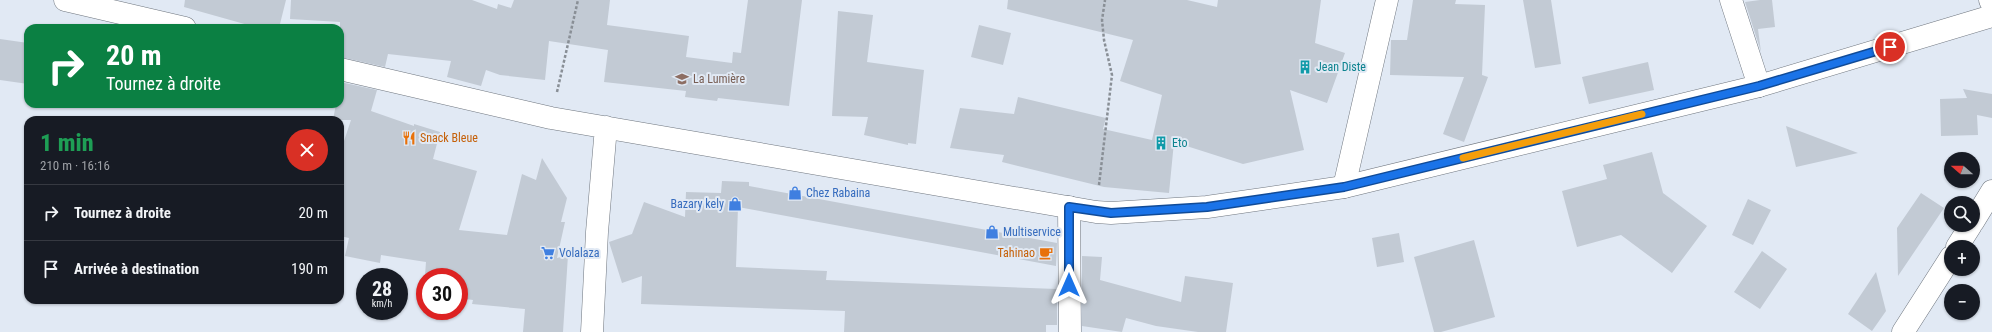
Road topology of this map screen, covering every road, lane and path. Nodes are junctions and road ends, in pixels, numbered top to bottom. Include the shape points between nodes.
1 (65, 0) edge
2 (578, 0) edge
3 (1105, 0) edge
4 (1387, 0) edge
5 (1731, 0) edge
6 (1990, 0) edge
7 (1992, 4) edge
8 (1992, 16) edge
9 (168, 24) edge
10 (344, 70) edge
11 (1759, 86) junction
12 (551, 118) junction
13 (606, 127) junction
14 (1344, 187) junction
15 (1992, 191) edge
16 (1069, 207) junction
17 (1980, 211) edge
18 (1096, 212) junction
19 (1944, 268) edge
20 (592, 332) edge
21 (1070, 332) edge
22 (1903, 332) edge

1 - 9 street
2 - 12 path
3 - 18 path via 1102,20 1112,75
4 - 14 street
5 - 11 street
6 - 7 street
8 - 11 street
10 - 12 street
11 - 14 street
12 - 13 street
13 - 16 street
13 - 20 street
14 - 18 street via 1207,207
15 - 17 street
16 - 18 street
16 - 21 street
19 - 22 street

